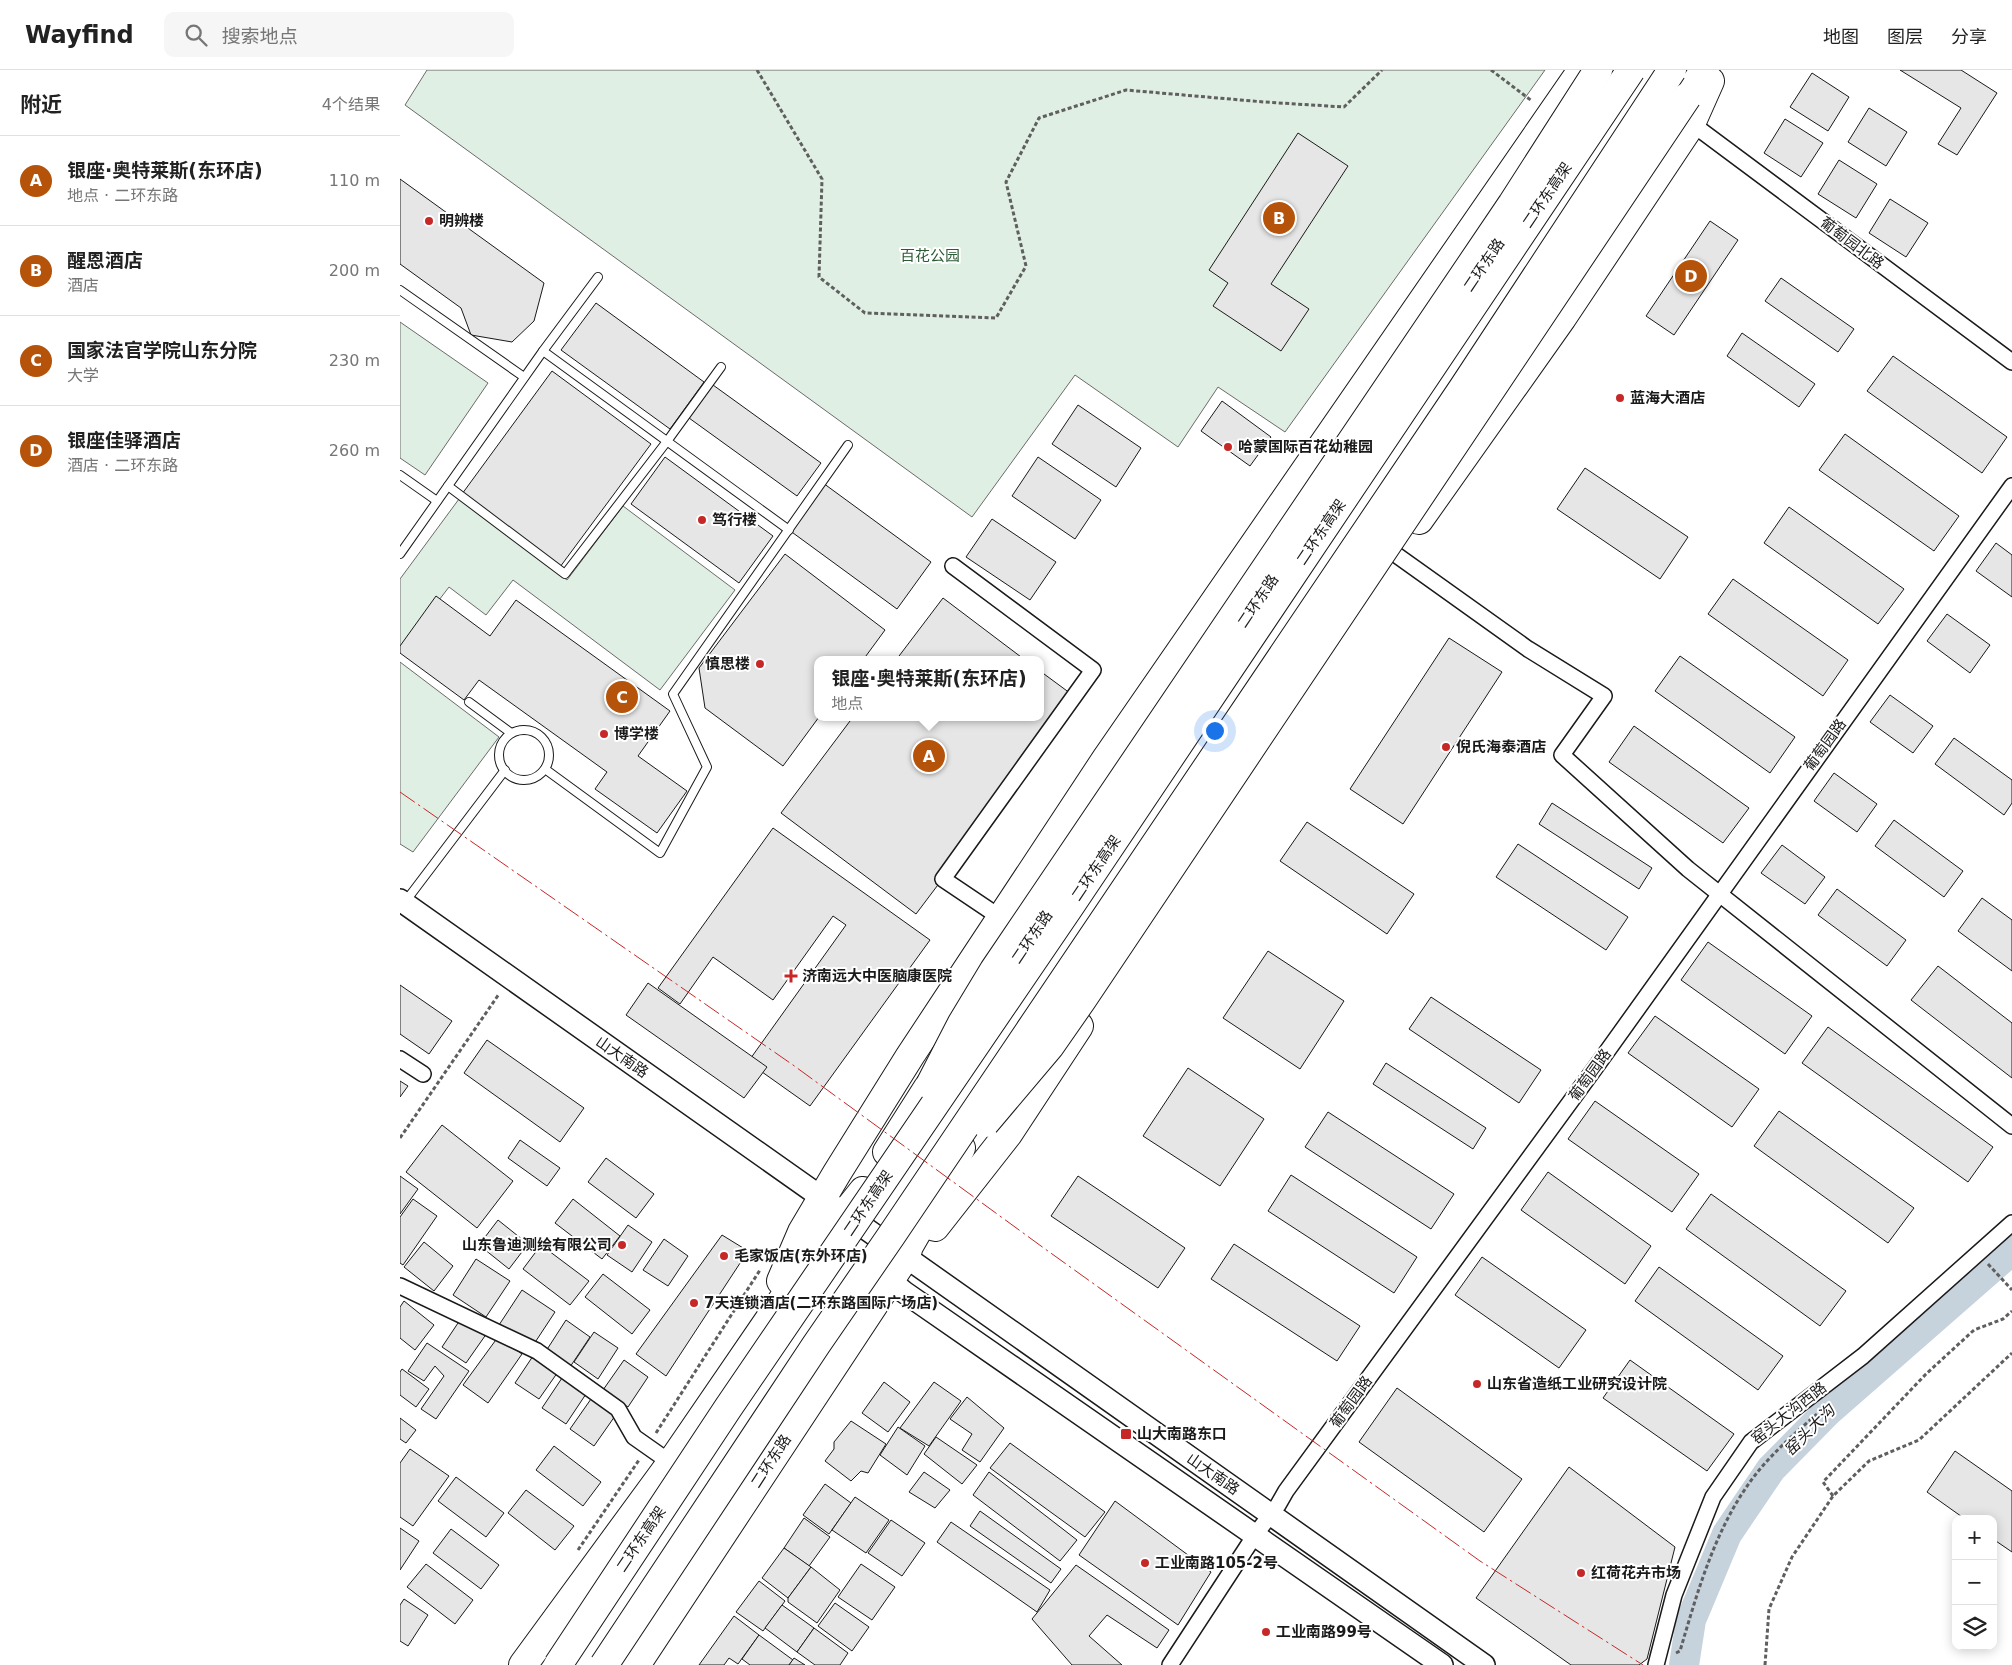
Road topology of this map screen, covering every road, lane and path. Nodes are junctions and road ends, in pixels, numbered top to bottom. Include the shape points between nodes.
1 (757, 70) edge
2 (1382, 70) edge
3 (1491, 70) edge
4 (1582, 70) edge
5 (1598, 70) edge
6 (1615, 70) edge
7 (1631, 70) edge
8 (1672, 70) edge
9 (1704, 70) edge
10 (1715, 70) edge
11 (1687, 97) junction
12 (1532, 102) dead end
13 (1691, 124) junction
14 (598, 277) dead end
15 (400, 290) edge
16 (543, 350) junction
17 (2012, 362) edge
18 (721, 366) dead end
19 (524, 377) junction
20 (668, 440) junction
21 (848, 445) dead end
22 (400, 475) edge
23 (448, 486) junction
24 (2012, 486) edge
25 (437, 501) junction
26 (789, 530) junction
27 (400, 554) edge
28 (1395, 554) junction
29 (953, 566) dead end
30 (469, 702) dead end
31 (511, 734) junction
32 (545, 769) junction
33 (505, 770) junction
34 (1719, 894) junction
35 (402, 902) edge
36 (1158, 906) junction
37 (1001, 918) junction
38 (1101, 938) junction
39 (492, 988) dead end
40 (499, 994) junction
41 (507, 999) dead end
42 (936, 1017) junction
43 (968, 1032) junction
44 (930, 1058) junction
45 (400, 1059) edge
46 (1018, 1060) junction
47 (423, 1074) dead end
48 (894, 1083) junction
49 (927, 1089) junction
50 (2012, 1126) edge
51 (1008, 1134) junction
52 (400, 1138) edge
53 (822, 1197) junction
54 (854, 1212) junction
55 (2012, 1223) edge
56 (899, 1246) junction
57 (1986, 1261) dead end
58 (890, 1280) junction
59 (400, 1286) edge
60 (2012, 1290) edge
61 (2012, 1311) edge
62 (754, 1342) junction
63 (2012, 1353) edge
64 (1827, 1405) dead end
65 (670, 1463) junction
66 (1833, 1496) junction
67 (1271, 1514) junction
68 (1657, 1663) edge
69 (524, 1665) edge
70 (558, 1665) edge
71 (604, 1665) edge
72 (636, 1665) edge
73 (1170, 1665) edge
74 (1442, 1665) edge
75 (1484, 1665) edge
76 (1765, 1665) edge

1 - 2 path via 822,179 819,277 865,312 996,318 1026,266 1006,182 1039,118 1126,90 1344,107
3 - 12 path
4 - 37 highway, 二环东路 via 1111,751
5 - 54 highway, bridge via 1506,212 994,970
6 - 43 highway, 二环东路
7 - 54 highway, 二环东高架, bridge via 1070,906
8 - 56 highway, bridge
9 - 11 highway, 二环东路
10 - 13 highway, 二环东路
11 - 38 highway, 二环东路 via 1654,121
11 - 56 highway, bridge via 1072,1015
13 - 17 street, 葡萄园北路
13 - 28 highway, 二环东路 via 1562,318
14 - 16 lane
15 - 19 lane
16 - 19 lane
16 - 20 lane
18 - 20 lane
19 - 23 lane
20 - 23 lane via 565,574
20 - 26 lane
21 - 26 lane
22 - 25 lane
23 - 25 lane
24 - 34 street, 葡萄园路
25 - 27 lane
26 - 32 lane via 673,694 707,767 660,853
28 - 34 street via 1528,649 1604,696 1562,755
28 - 36 highway, 二环东路
29 - 37 street via 1093,670 943,879
30 - 31 lane
31 - 32 lane via 528,730 542,738 549,752
31 - 33 lane via 501,746 500,763
32 - 33 lane via 526,780 510,776
33 - 35 lane
34 - 50 street
34 - 67 street, 葡萄园路
35 - 53 main road, 山大南路
36 - 38 highway, 二环东路
36 - 51 highway, 二环东路
37 - 42 highway, 二环东路
38 - 46 highway, 二环东路
39 - 40 path
40 - 41 path
40 - 52 path
42 - 44 highway, 二环东路
42 - 48 highway, 二环东路
43 - 44 highway, 二环东路
43 - 49 highway, 二环东路
44 - 48 highway, 二环东路
44 - 49 highway, 二环东路
45 - 47 street
46 - 51 highway, 二环东路
46 - 56 highway, 二环东路 via 968,1135 909,1246
48 - 53 highway, 二环东路
49 - 54 highway, 二环东路 via 862,1192
51 - 56 highway, 二环东路 via 915,1250
53 - 54 main road, 山大南路
53 - 62 highway, 二环东路 via 802,1232
54 - 56 main road, 山大南路
54 - 58 main road, 山大南路
54 - 62 highway, 二环东路 via 823,1241
54 - 70 highway, 二环东高架, bridge
55 - 68 street, 窑头大沟西路 via 1863,1356 1751,1442 1712,1497 1674,1595
56 - 58 highway, 二环东路
56 - 67 main road, 山大南路
56 - 71 highway, bridge via 816,1345
57 - 60 path
58 - 72 highway, 二环东路
58 - 74 main road, 山大南路
59 - 65 street via 537,1351 618,1409 634,1437
61 - 66 path via 2004,1319 1974,1330 1926,1374 1823,1482
62 - 65 highway, 二环东路
63 - 66 path via 1919,1440 1869,1461
64 - 68 path via 1756,1474 1728,1517 1703,1576 1680,1651
65 - 69 highway, 二环东路
66 - 76 path via 1792,1557 1769,1609
67 - 73 street, 葡萄园路
67 - 75 main road, 山大南路

